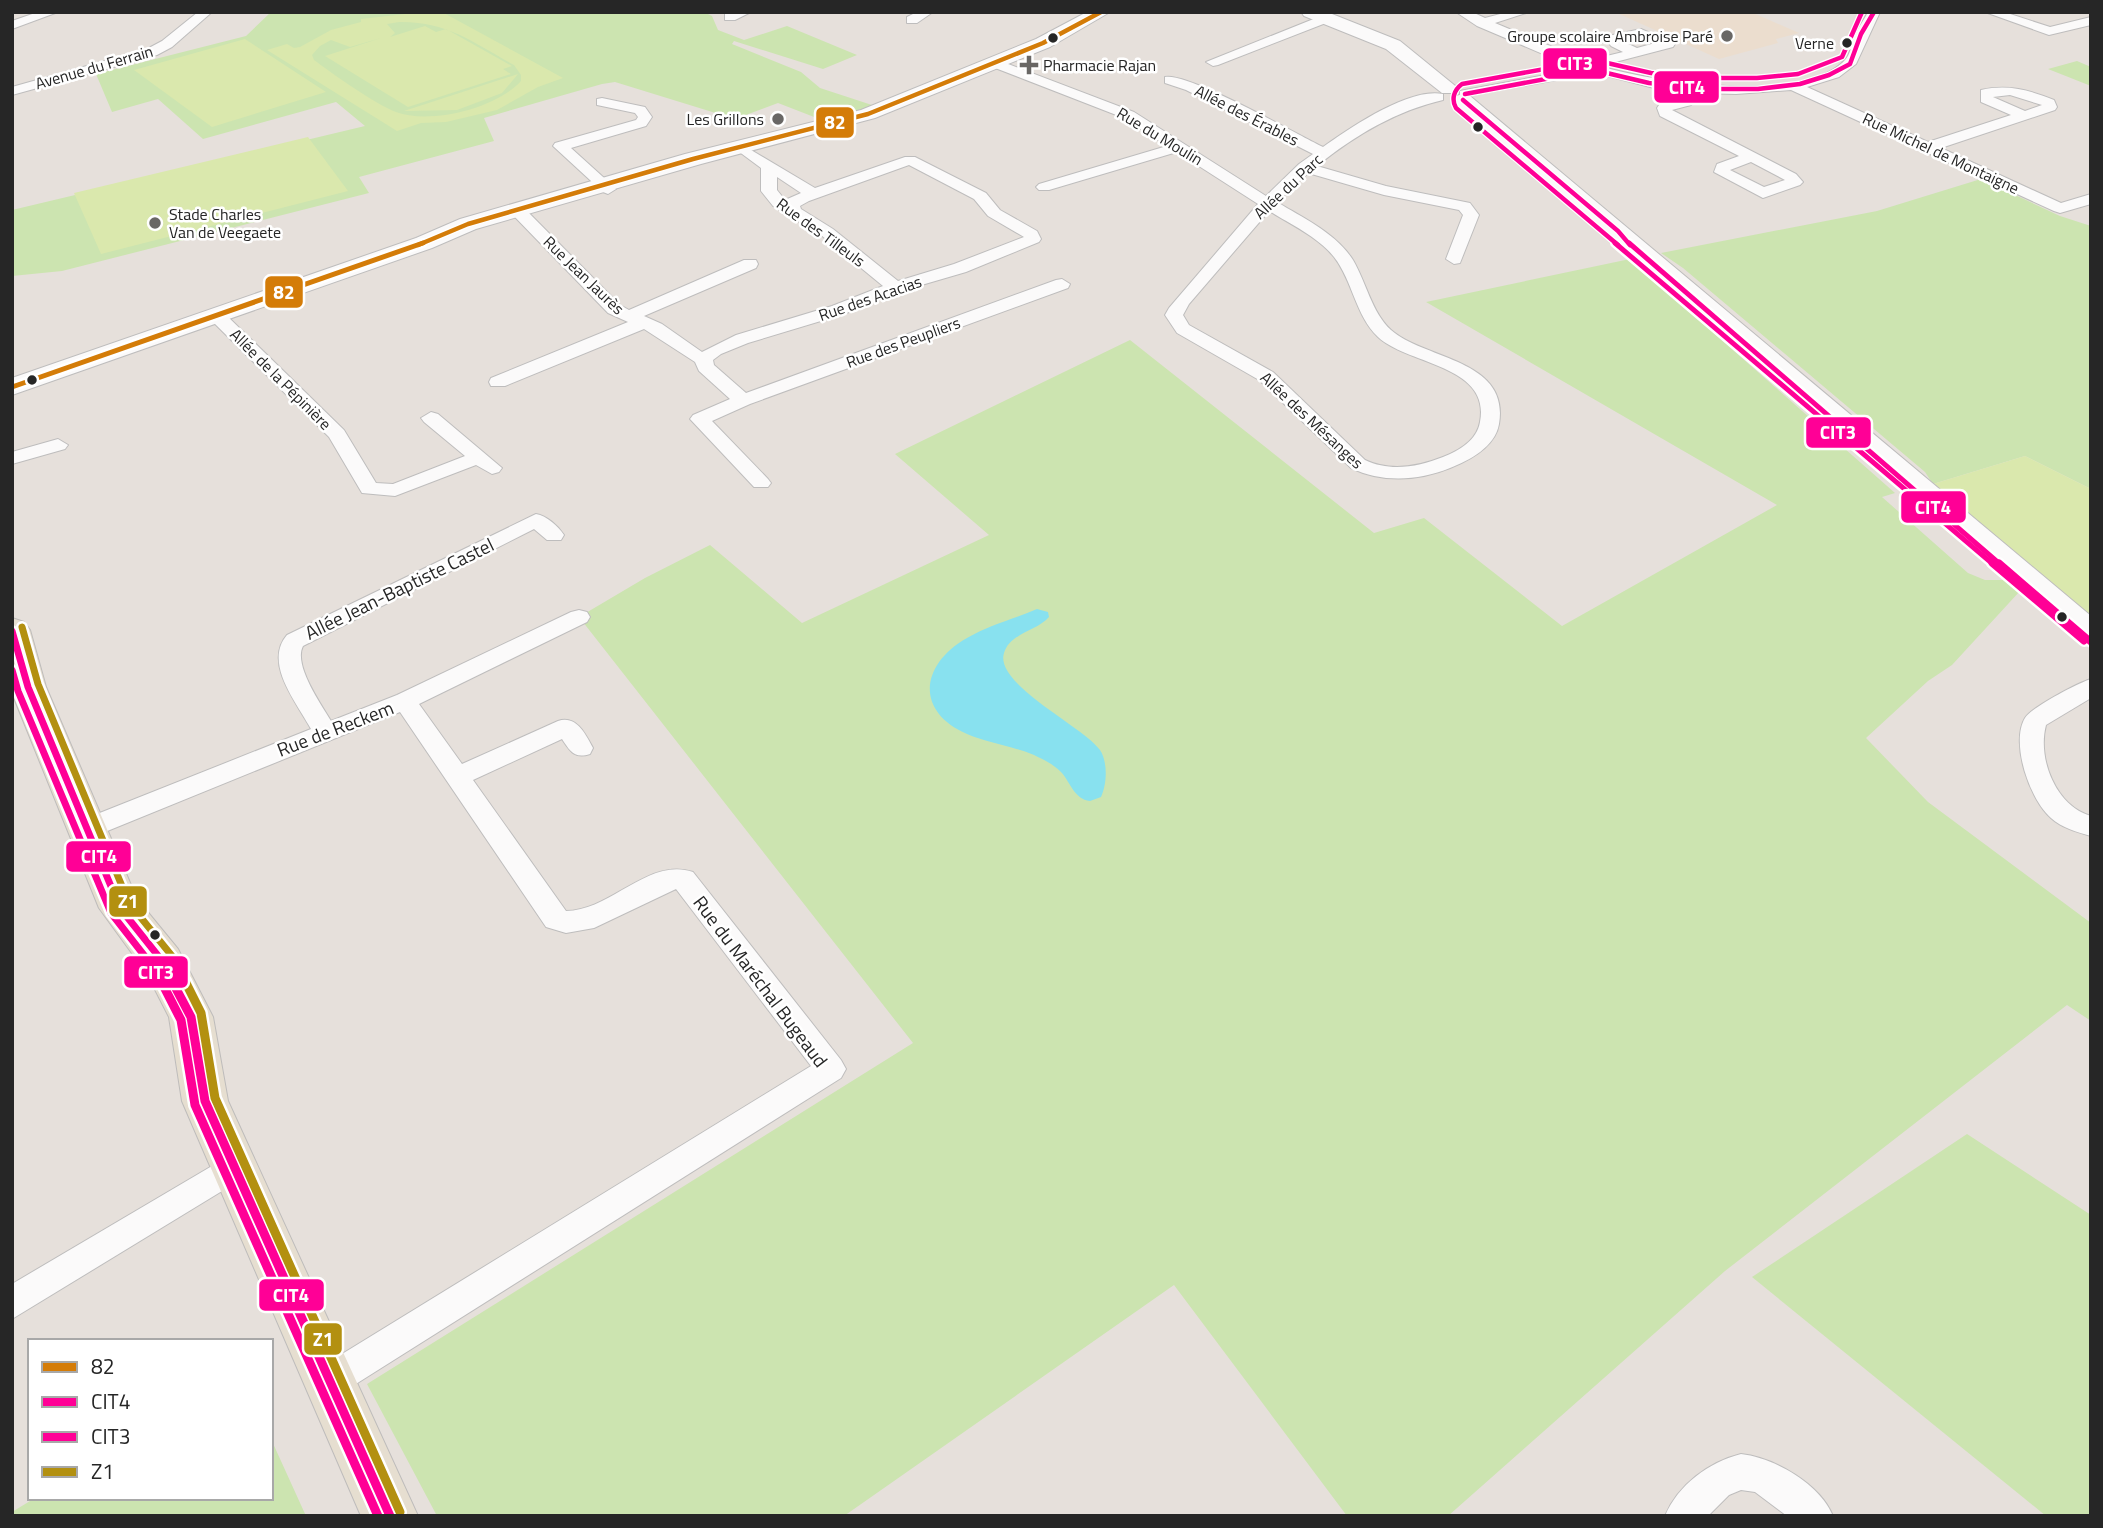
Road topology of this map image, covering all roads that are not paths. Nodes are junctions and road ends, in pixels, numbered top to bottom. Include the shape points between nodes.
1 (52, 12) edge
2 (206, 12) edge
3 (745, 12) edge
4 (927, 12) edge
5 (1101, 12) edge
6 (1462, 12) edge
7 (1523, 12) edge
8 (1874, 12) edge
9 (1992, 12) edge
10 (1318, 15) edge
11 (730, 17) dead end
12 (912, 20) dead end
13 (2091, 21) edge
14 (1482, 23) junction
15 (12, 25) edge
16 (1634, 52) dead end
17 (1213, 62) dead end
18 (995, 63) junction
19 (1588, 68) junction
20 (1170, 80) dead end
21 (1792, 85) junction
22 (1689, 88) junction
23 (12, 91) edge
24 (1454, 95) junction
25 (602, 102) dead end
26 (2024, 116) dead end
27 (1179, 147) junction
28 (1928, 147) junction
29 (741, 148) junction
30 (1323, 153) junction
31 (1752, 157) dead end
32 (769, 167) junction
33 (1304, 167) junction
34 (606, 187) junction
35 (1044, 187) dead end
36 (813, 194) junction
37 (2091, 199) edge
38 (1265, 202) junction
39 (793, 211) junction
40 (520, 212) junction
41 (1618, 231) junction
42 (1454, 259) dead end
43 (750, 264) dead end
44 (1062, 284) dead end
45 (895, 287) junction
46 (217, 316) junction
47 (635, 320) junction
48 (1175, 320) joint
49 (704, 359) junction
50 (498, 382) dead end
51 (12, 387) edge
52 (743, 400) junction
53 (431, 418) dead end
54 (58, 445) dead end
55 (12, 458) edge
56 (1379, 473) joint
57 (761, 483) dead end
58 (554, 535) dead end
59 (579, 617) dead end
60 (12, 630) edge
61 (2091, 633) edge
62 (2091, 642) edge
63 (2091, 687) edge
64 (405, 701) junction
65 (325, 732) junction
66 (581, 748) dead end
67 (457, 777) junction
68 (2091, 825) edge
69 (86, 829) junction
70 (234, 1167) junction
71 (12, 1303) edge
72 (328, 1382) junction
73 (390, 1516) edge
74 (1684, 1516) edge
75 (1815, 1516) edge

1 - 15 street
2 - 23 street, Avenue du Ferrain via 152,52
3 - 11 street
4 - 12 street
5 - 18 street
6 - 14 street
7 - 14 street
8 - 21 street via 1850,64
9 - 13 street via 2045,31
10 - 17 street
10 - 24 street via 1393,45
14 - 19 street
16 - 19 street, Allée du Parc
18 - 27 street, Rue du Moulin via 1122,111
18 - 29 street via 855,119
19 - 22 street
19 - 24 street, Allée du Parc
20 - 30 street, Allée des Érables
21 - 22 street via 1748,90
21 - 28 street, Rue Michel de Montaigne
22 - 31 street via 1689,99 1664,108 1665,113
24 - 30 street, Allée du Parc via 1391,112
24 - 41 street
25 - 34 street via 640,110 645,117 641,123 559,146
26 - 28 street
27 - 35 street
27 - 38 street, Rue du Moulin
28 - 37 street, Rue Michel de Montaigne via 2060,208
29 - 32 street, Rue des Tilleuls
29 - 34 street
30 - 33 street, Allée du Parc
32 - 36 street, Rue des Tilleuls
32 - 39 street, Rue des Tilleuls via 770,193
33 - 38 street, Allée du Parc
33 - 42 street via 1384,191 1464,206 1471,215
34 - 40 street
36 - 39 street via 795,201
36 - 45 street, Rue des Acacias via 902,160 914,160 980,196 995,213 1033,239 981,261
38 - 48 street, Allée du Parc via 1178,307
38 - 56 street, Rue du Moulin via 1343,258 1385,335 1466,372 1480,386 1491,408 1486,436 1459,459 1427,469
39 - 45 street, Rue des Tilleuls
40 - 46 street
40 - 47 street, Rue Jean Jaurès via 614,309
41 - 61 street
41 - 62 street via 1642,258
43 - 47 street
44 - 52 street, Rue des Peupliers
45 - 49 street, Rue des Acacias via 742,339
46 - 51 street
46 - 53 street, Allée de la Pépinière via 337,434 369,489 395,490 486,463
47 - 49 street, Rue Jean Jaurès via 657,328 686,352
47 - 50 street
48 - 56 street, Allée des Mésanges via 1183,329 1259,370 1358,464
49 - 52 street, Rue Jean Jaurès via 705,367
52 - 57 street via 700,419
54 - 55 street
58 - 65 street, Allée Jean-Baptiste Castel via 536,520 293,642 289,662
59 - 64 street, Rue de Reckem
60 - 69 main road via 28,687
63 - 68 street via 2036,720 2031,744 2046,797 2061,813
64 - 65 street, Rue de Reckem
64 - 67 street, Rue du Maréchal Bugeaud
65 - 69 street, Rue de Reckem
66 - 67 street via 566,727
67 - 72 street, Rue du Maréchal Bugeaud via 561,923 588,920 668,879 687,881 831,1069
69 - 70 main road via 120,908 163,962 191,1017 205,1101
70 - 71 street
70 - 72 main road
72 - 73 main road
74 - 75 street via 1717,1482 1746,1473 1766,1478

